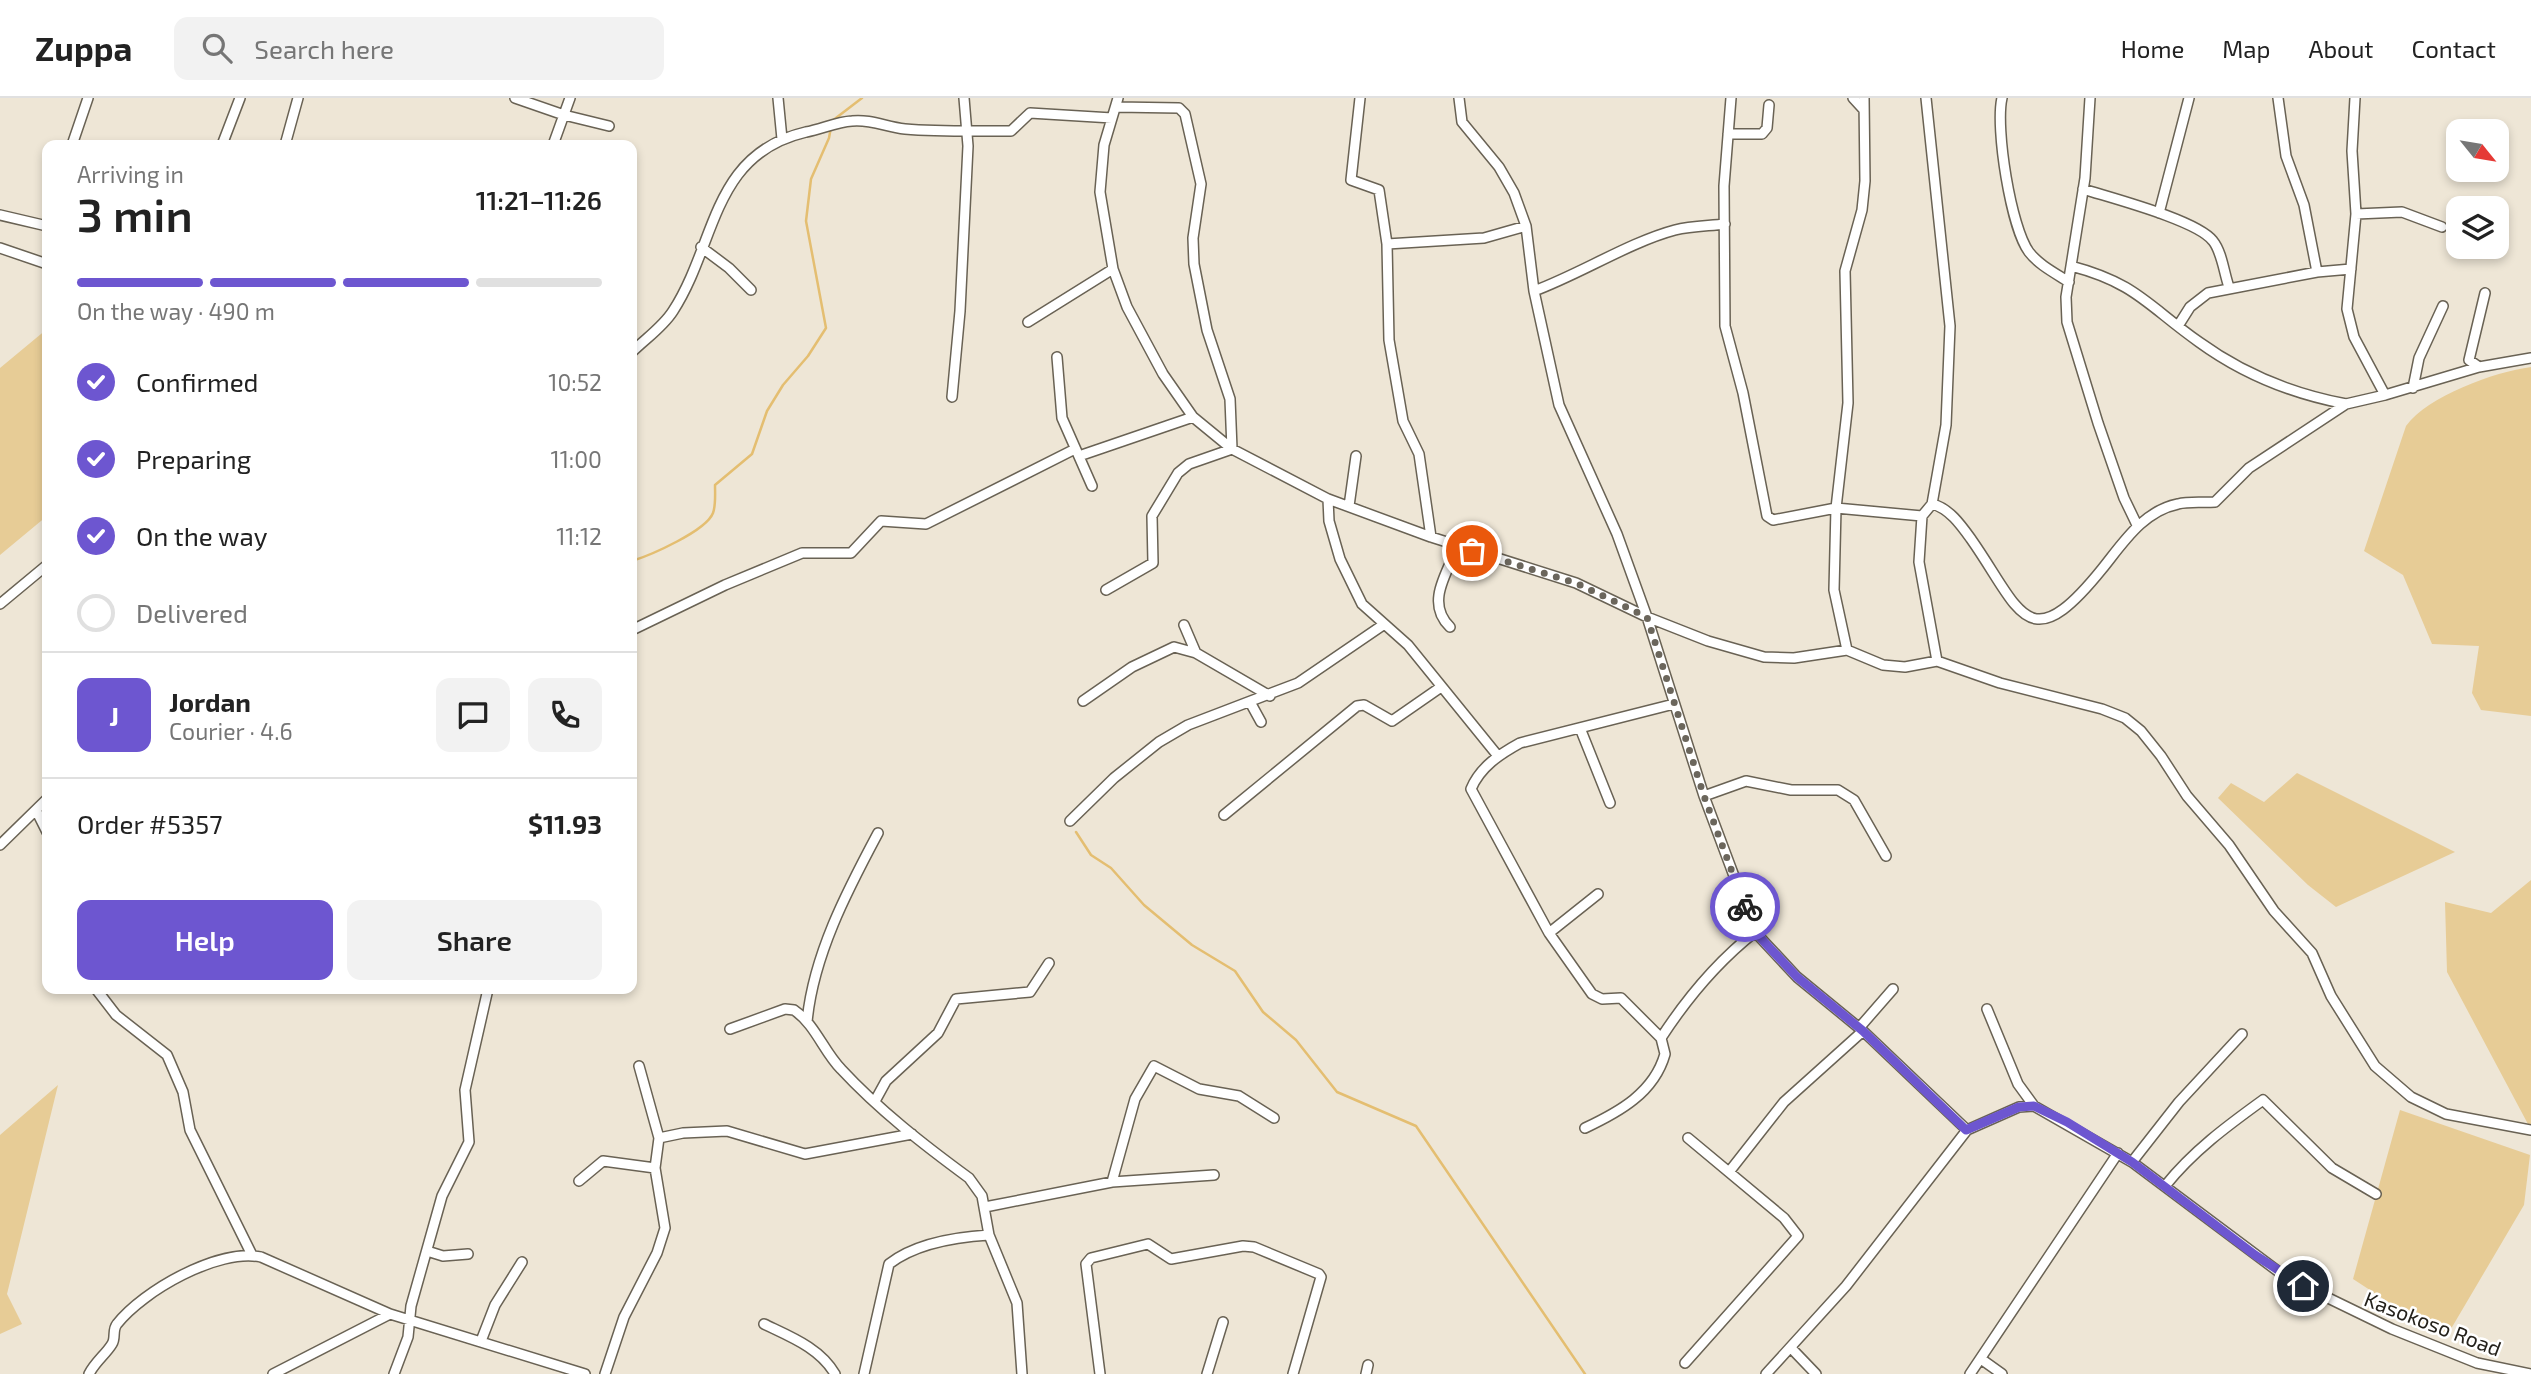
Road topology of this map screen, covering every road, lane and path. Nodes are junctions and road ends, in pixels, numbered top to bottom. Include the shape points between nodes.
1 (88, 98) edge
2 (240, 98) edge
3 (298, 98) edge
4 (515, 98) edge
5 (570, 98) edge
6 (778, 98) edge
7 (964, 98) edge
8 (1360, 98) edge
9 (1459, 98) edge
10 (1731, 98) edge
11 (1853, 98) edge
12 (1864, 98) edge
13 (1926, 98) edge
14 (2002, 98) edge
15 (2090, 98) edge
16 (2189, 98) edge
17 (2278, 98) edge
18 (2355, 98) edge
19 (1117, 102) edge
20 (1769, 105) dead end
21 (1864, 110) junction
22 (564, 115) junction
23 (1112, 118) junction
24 (609, 126) dead end
25 (966, 130) junction
26 (1728, 134) junction
27 (782, 139) junction
28 (74, 140) edge
29 (224, 140) edge
30 (286, 140) edge
31 (555, 140) edge
32 (2083, 189) junction
33 (2159, 213) junction
34 (2356, 214) junction
35 (0, 215) edge
36 (42, 222) edge
37 (1725, 224) junction
38 (1526, 226) junction
39 (2442, 227) dead end
40 (1387, 244) junction
41 (701, 247) junction
42 (0, 248) edge
43 (42, 262) edge
44 (2071, 266) junction
45 (1113, 269) junction
46 (2351, 269) junction
47 (2317, 272) junction
48 (2068, 282) junction
49 (2229, 287) junction
50 (751, 290) dead end
51 (1534, 291) junction
52 (2485, 293) dead end
53 (2443, 306) dead end
54 (1028, 322) dead end
55 (2178, 326) junction
56 (637, 347) edge
57 (1057, 357) dead end
58 (2531, 358) edge
59 (2479, 367) junction
60 (2413, 388) junction
61 (2385, 395) junction
62 (951, 397) dead end
63 (2346, 404) junction
64 (1193, 417) junction
65 (1232, 449) junction
66 (1077, 453) junction
67 (1356, 456) dead end
68 (1092, 486) dead end
69 (1328, 499) junction
70 (1932, 504) junction
71 (1349, 506) junction
72 (1836, 508) junction
73 (1922, 516) junction
74 (2137, 525) junction
75 (1431, 537) junction
76 (1458, 546) junction
77 (42, 569) edge
78 (1106, 590) dead end
79 (0, 604) edge
80 (1647, 617) junction
81 (1184, 625) dead end
82 (1383, 625) junction
83 (1450, 626) dead end
84 (637, 628) edge
85 (1847, 650) junction
86 (1196, 653) junction
87 (1937, 661) junction
88 (1441, 687) junction
89 (1270, 695) junction
90 (1083, 701) dead end
91 (1250, 702) junction
92 (1674, 704) junction
93 (1261, 722) dead end
94 (1580, 728) junction
95 (1498, 755) junction
96 (1704, 796) junction
97 (1610, 803) dead end
98 (42, 806) edge
99 (37, 812) junction
100 (1224, 815) dead end
101 (1070, 821) dead end
102 (42, 822) edge
103 (878, 833) dead end
104 (0, 845) edge
105 (1886, 856) dead end
106 (1598, 894) dead end
107 (1755, 932) junction
108 (1549, 933) junction
109 (1049, 963) dead end
110 (1893, 989) dead end
111 (100, 994) edge
112 (487, 994) edge
113 (1987, 1009) dead end
114 (807, 1022) junction
115 (730, 1029) dead end
116 (1861, 1029) junction
117 (2242, 1034) dead end
118 (1661, 1038) junction
119 (639, 1066) dead end
120 (874, 1101) junction
121 (2034, 1106) junction
122 (1274, 1118) dead end
123 (1585, 1128) dead end
124 (1966, 1130) junction
125 (2531, 1130) edge
126 (912, 1134) junction
127 (659, 1138) junction
128 (1688, 1138) dead end
129 (2118, 1153) junction
130 (2132, 1162) junction
131 (655, 1168) junction
132 (1729, 1172) junction
133 (1213, 1175) dead end
134 (579, 1181) dead end
135 (1112, 1182) junction
136 (2165, 1186) junction
137 (2376, 1194) dead end
138 (985, 1208) junction
139 (989, 1235) junction
140 (427, 1251) junction
141 (468, 1254) dead end
142 (252, 1255) junction
143 (522, 1262) dead end
144 (390, 1314) junction
145 (410, 1320) junction
146 (1223, 1322) dead end
147 (764, 1324) dead end
148 (481, 1341) junction
149 (1791, 1349) junction
150 (1981, 1359) junction
151 (1685, 1363) dead end
152 (571, 1372) edge
153 (89, 1374) edge
154 (272, 1374) edge
155 (394, 1374) edge
156 (584, 1374) edge
157 (605, 1374) edge
158 (835, 1374) edge
159 (864, 1374) edge
160 (1022, 1374) edge
161 (1100, 1374) edge
162 (1207, 1374) edge
163 (1293, 1374) edge
164 (1766, 1374) edge
165 (1816, 1374) edge
166 (1970, 1374) edge
167 (2002, 1374) edge
168 (2531, 1374) edge

1 - 28 street
2 - 29 street
3 - 30 street
4 - 22 street
5 - 22 street
6 - 27 street
7 - 25 street
8 - 40 street via 1351,180 1379,190
9 - 38 street via 1462,122 1508,179
10 - 26 street
11 - 21 street
12 - 21 street
13 - 70 street via 1950,348 1946,425
14 - 48 street via 1999,129 2024,245
15 - 32 street
16 - 33 street
17 - 47 street via 2286,156 2305,212
18 - 34 street
19 - 23 street
19 - 65 street via 1179,108 1185,114 1201,184 1194,264 1207,330 1230,399
20 - 26 street via 1762,134
21 - 72 street via 1864,200 1845,271 1849,403
22 - 24 street
22 - 31 street
23 - 25 street via 1030,113 1011,131
23 - 45 street via 1104,145 1100,192
25 - 27 street via 905,129 862,120 829,124
25 - 62 street via 960,311
26 - 37 street
27 - 41 street via 741,169
32 - 33 street
32 - 44 street
33 - 49 street via 2212,239
34 - 39 street via 2402,212
34 - 46 street
35 - 36 street
37 - 51 street via 1678,229
37 - 72 street via 1725,326 1767,516 1773,520
38 - 40 street via 1485,238
38 - 51 street
40 - 75 street via 1393,363 1403,421 1419,454
41 - 50 street
41 - 56 street via 673,312
42 - 43 street
44 - 48 street
44 - 55 street via 2126,285
45 - 54 street
45 - 64 street via 1127,307 1163,374
46 - 47 street
46 - 61 street via 2348,324
47 - 49 street
48 - 74 street via 2069,330
49 - 55 street via 2197,300
51 - 80 street via 1559,405 1617,534
52 - 59 street via 2469,360
53 - 60 street via 2419,358
55 - 63 street via 2253,374 2302,394
57 - 66 street via 1062,418
58 - 59 street
59 - 60 street
60 - 61 street
61 - 63 street
63 - 74 street via 2249,468 2215,502 2179,503
64 - 65 street
64 - 66 street
65 - 69 street
65 - 78 street via 1183,467 1152,516 1153,563
66 - 68 street
66 - 84 street via 926,524 881,521 851,553 802,553
67 - 71 street
69 - 71 street
69 - 82 street via 1329,521 1349,581 1362,604
70 - 73 street
70 - 74 street via 1961,524 2020,612 2036,621 2063,610
71 - 75 street
72 - 73 street
72 - 85 street via 1834,590
73 - 87 street via 1920,574
75 - 76 street
76 - 80 street via 1576,583
76 - 83 street via 1437,606
77 - 79 street
80 - 85 street via 1764,657 1794,658
80 - 92 street
81 - 86 street
82 - 88 street via 1408,645
82 - 89 street via 1361,643
85 - 87 street via 1883,665 1905,667
86 - 89 street
86 - 90 street via 1182,648 1165,650
87 - 125 street via 2125,718 2154,748 2274,911 2312,953 2330,996 2375,1066 2410,1097 2446,1114
88 - 95 street
88 - 100 street via 1392,721 1364,705 1357,706
89 - 91 street
91 - 93 street
91 - 101 street via 1188,725 1158,742
92 - 94 street
92 - 96 street
94 - 95 street via 1537,737
94 - 97 street
95 - 108 street via 1476,778 1471,792
96 - 105 street via 1746,781 1791,790 1838,790 1854,800
96 - 107 street
98 - 99 street
99 - 102 street
99 - 104 street
103 - 114 street via 849,886 821,960
106 - 108 street
107 - 116 street via 1797,977
107 - 118 street via 1696,988
108 - 118 street via 1595,996 1621,998
109 - 120 street via 1030,992 956,999 938,1033 886,1081
110 - 116 street
111 - 142 street via 116,1015 167,1055 183,1092 190,1130
112 - 140 street via 465,1090 471,1136 449,1179
113 - 121 street via 2018,1084
114 - 115 street via 790,1009
114 - 120 street via 837,1066
116 - 124 street
116 - 132 street via 1784,1102
117 - 130 street
118 - 123 street via 1665,1054 1651,1082 1618,1112
119 - 127 street
120 - 126 street
121 - 124 street via 2019,1107
121 - 129 street, Kasokoso Road
122 - 135 street via 1239,1096 1199,1089 1154,1066 1135,1098
124 - 149 street via 1846,1286
126 - 127 street via 805,1154 727,1131
126 - 138 street via 969,1178
127 - 131 street
128 - 132 street
129 - 130 street, Kasokoso Road
129 - 150 street
130 - 136 street, Kasokoso Road
131 - 134 street via 603,1161
131 - 157 street via 664,1228
132 - 151 street via 1784,1218 1798,1236
133 - 135 street
135 - 138 street
136 - 137 street via 2221,1130 2263,1100 2332,1168
136 - 168 street, Kasokoso Road via 2287,1278 2477,1363
138 - 139 street
139 - 159 street via 942,1241 889,1264
139 - 160 street via 1017,1303
140 - 141 street via 443,1256
140 - 145 street
142 - 144 street
142 - 153 street via 239,1255 180,1276 142,1300 117,1323 112,1344
143 - 148 street via 495,1304
144 - 145 street
144 - 154 street
145 - 148 street
145 - 155 street
146 - 162 street
147 - 158 street via 816,1352
148 - 152 street
149 - 164 street
149 - 165 street
150 - 166 street
150 - 167 street
152 - 156 street
161 - 163 street via 1086,1264 1091,1258 1149,1244 1171,1259 1254,1247 1319,1274

